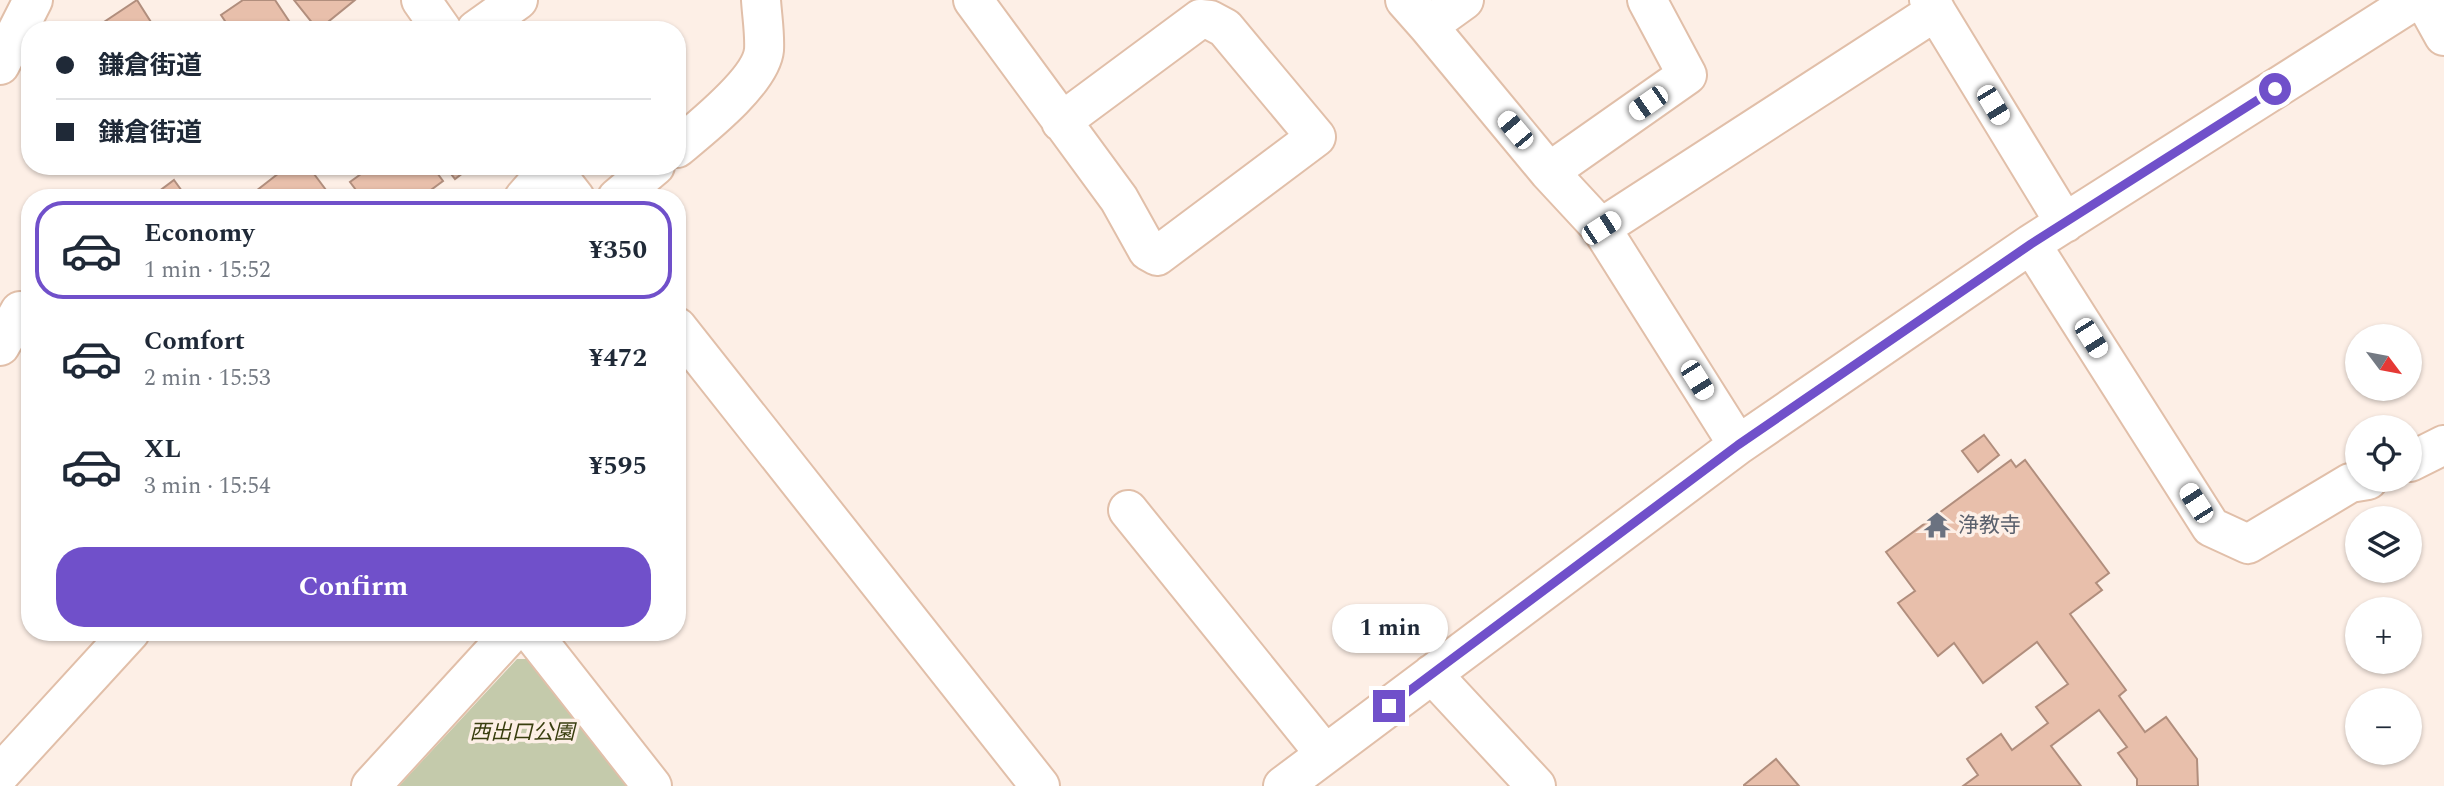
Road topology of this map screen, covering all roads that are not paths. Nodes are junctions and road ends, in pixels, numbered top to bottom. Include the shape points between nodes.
1 (33, 0) edge
2 (421, 0) edge
3 (518, 0) edge
4 (761, 0) edge
5 (973, 0) edge
6 (1464, 0) edge
7 (1647, 0) edge
8 (2415, 0) edge
9 (2424, 0) edge
10 (1932, 6) edge
11 (1417, 13) edge
12 (22, 21) edge
13 (436, 21) edge
14 (489, 21) edge
15 (21, 24) edge
16 (2444, 36) edge
17 (0, 65) edge
18 (1061, 122) junction
19 (686, 140) edge
20 (1549, 172) junction
21 (544, 175) edge
22 (557, 175) edge
23 (644, 175) edge
24 (532, 189) edge
25 (568, 189) edge
26 (628, 189) edge
27 (2065, 223) junction
28 (1601, 228) junction
29 (2031, 244) junction
30 (21, 312) edge
31 (686, 338) edge
32 (0, 346) edge
33 (1738, 445) junction
34 (2444, 445) edge
35 (2422, 456) edge
36 (2345, 486) edge
37 (1128, 510) dead end
38 (122, 641) edge
39 (504, 641) edge
40 (538, 641) edge
41 (1432, 674) junction
42 (1325, 754) junction
43 (0, 774) edge
44 (372, 786) edge
45 (652, 786) edge
46 (1040, 786) edge
47 (1283, 786) edge
48 (1535, 786) edge

1 - 12 street
2 - 13 street
3 - 14 street
4 - 19 street via 764,52 754,74
5 - 18 street
6 - 11 street
7 - 20 street via 1687,75
8 - 27 street
9 - 16 street
10 - 27 street
10 - 28 street
11 - 20 street
15 - 17 street
18 - 18 street via 1119,199 1148,251 1157,256 1315,137 1225,28 1199,19
20 - 28 street
21 - 24 street
22 - 25 street
23 - 26 street
27 - 29 street
28 - 33 street
29 - 33 street
29 - 36 street via 2211,527 2248,544
30 - 32 street
31 - 46 street
33 - 41 street
34 - 35 street
37 - 42 street
38 - 43 street
39 - 44 street
40 - 45 street
41 - 42 street
41 - 48 street
42 - 47 street

